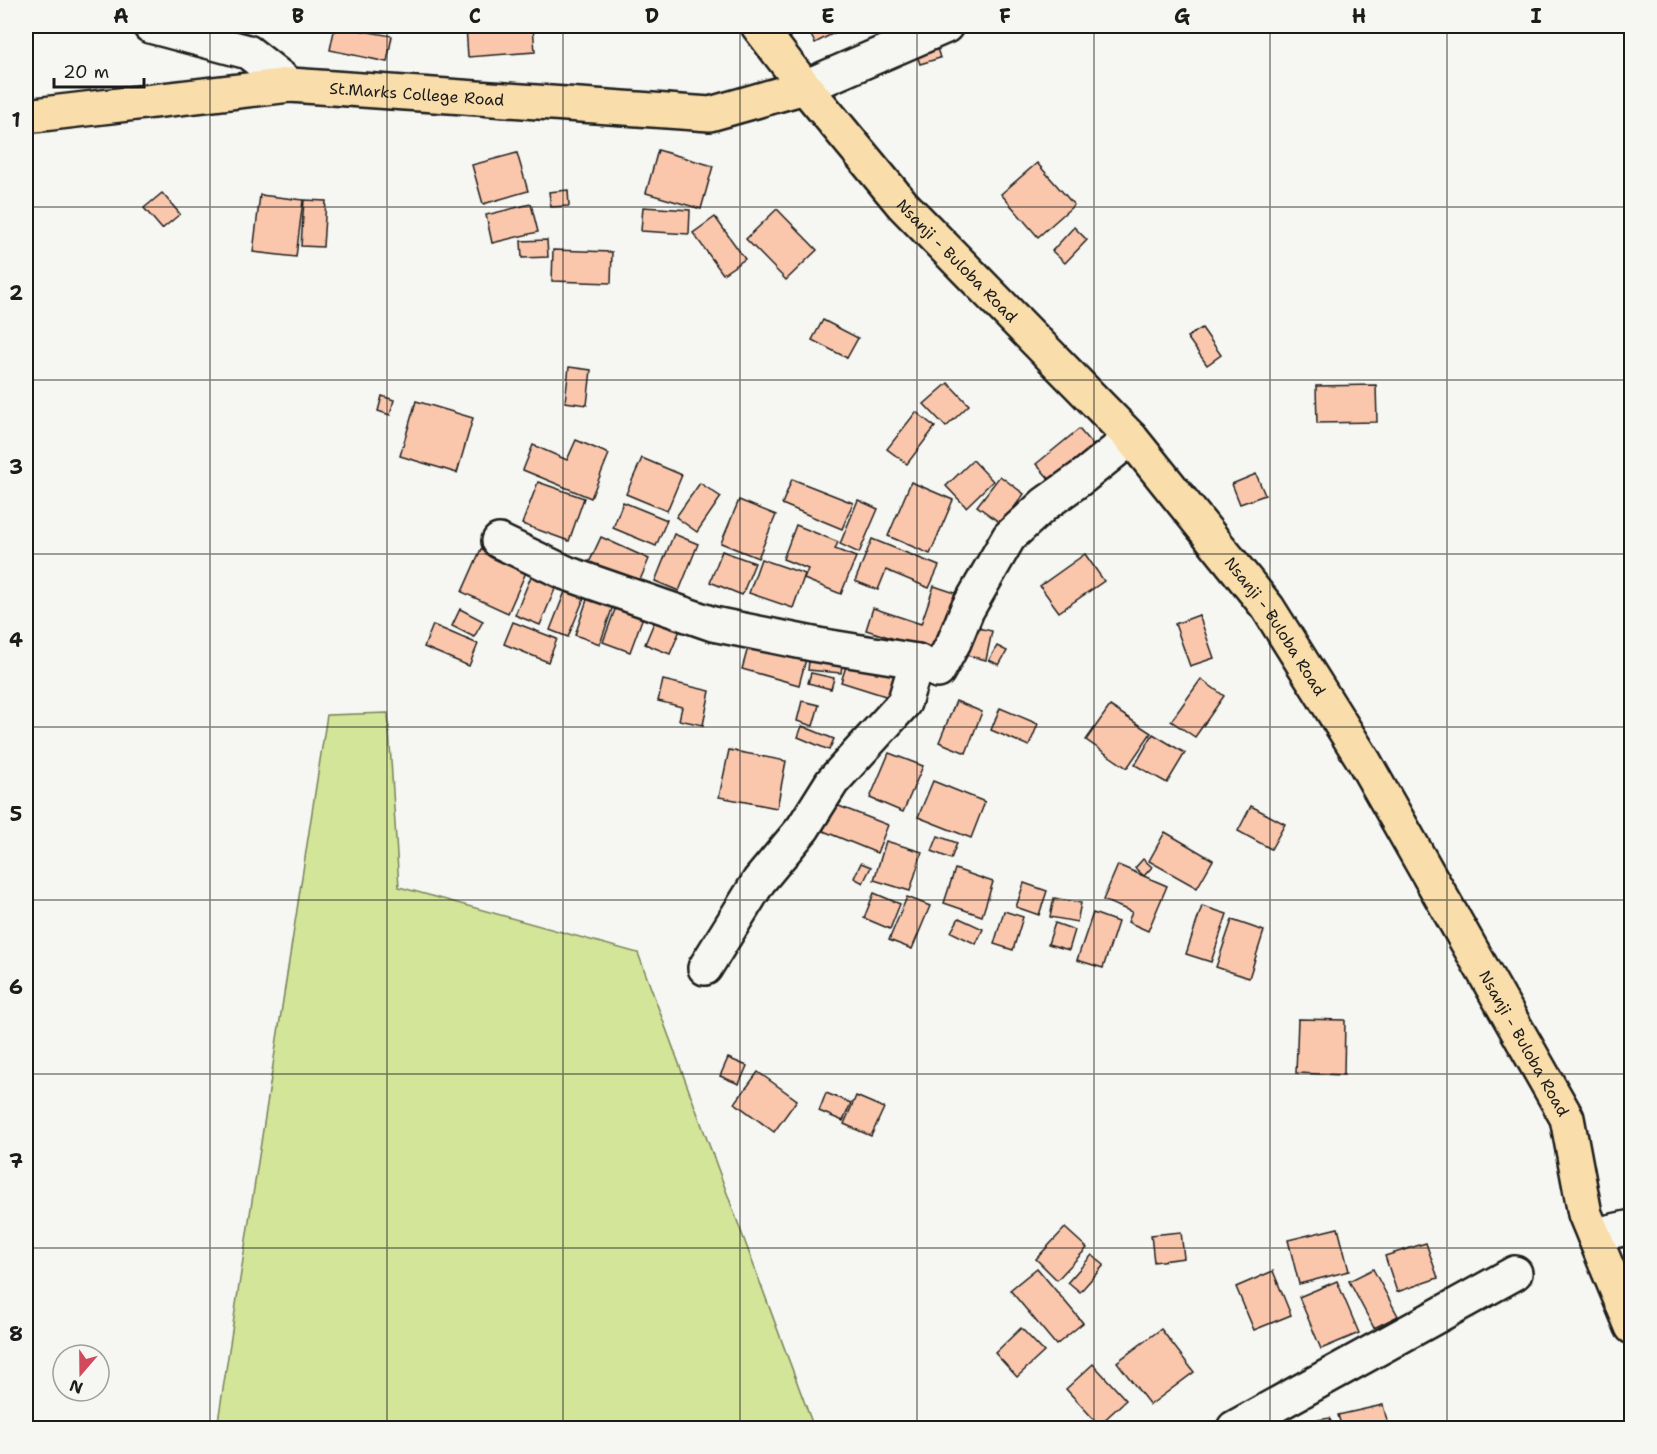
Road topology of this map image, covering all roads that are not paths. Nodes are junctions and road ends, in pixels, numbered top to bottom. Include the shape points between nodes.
1 (150, 26) edge
2 (758, 26) edge
3 (946, 26) edge
4 (290, 86) junction
5 (805, 87) junction
6 (26, 116) edge
7 (1131, 438) junction
8 (499, 541) dead end
9 (916, 661) junction
10 (705, 968) dead end
11 (1632, 1227) edge
12 (1594, 1235) junction
13 (1515, 1273) dead end
14 (1632, 1327) edge
15 (1234, 1428) edge

1 - 4 street via 248,52
2 - 5 main road, Nsanji - Buloba Road
3 - 5 street
4 - 5 main road, St.Marks College Road via 710,114
4 - 6 main road, St.Marks College Road
5 - 7 main road, Nsanji - Buloba Road via 903,205
7 - 9 street via 1009,537 938,671
7 - 12 main road, Nsanji - Buloba Road via 1268,608 1364,761 1567,1118 1585,1214
8 - 9 street via 566,573 713,624
9 - 10 street via 904,703 832,782 803,828 759,881
11 - 12 street
12 - 14 main road, Nsanji - Buloba Road
13 - 15 street

